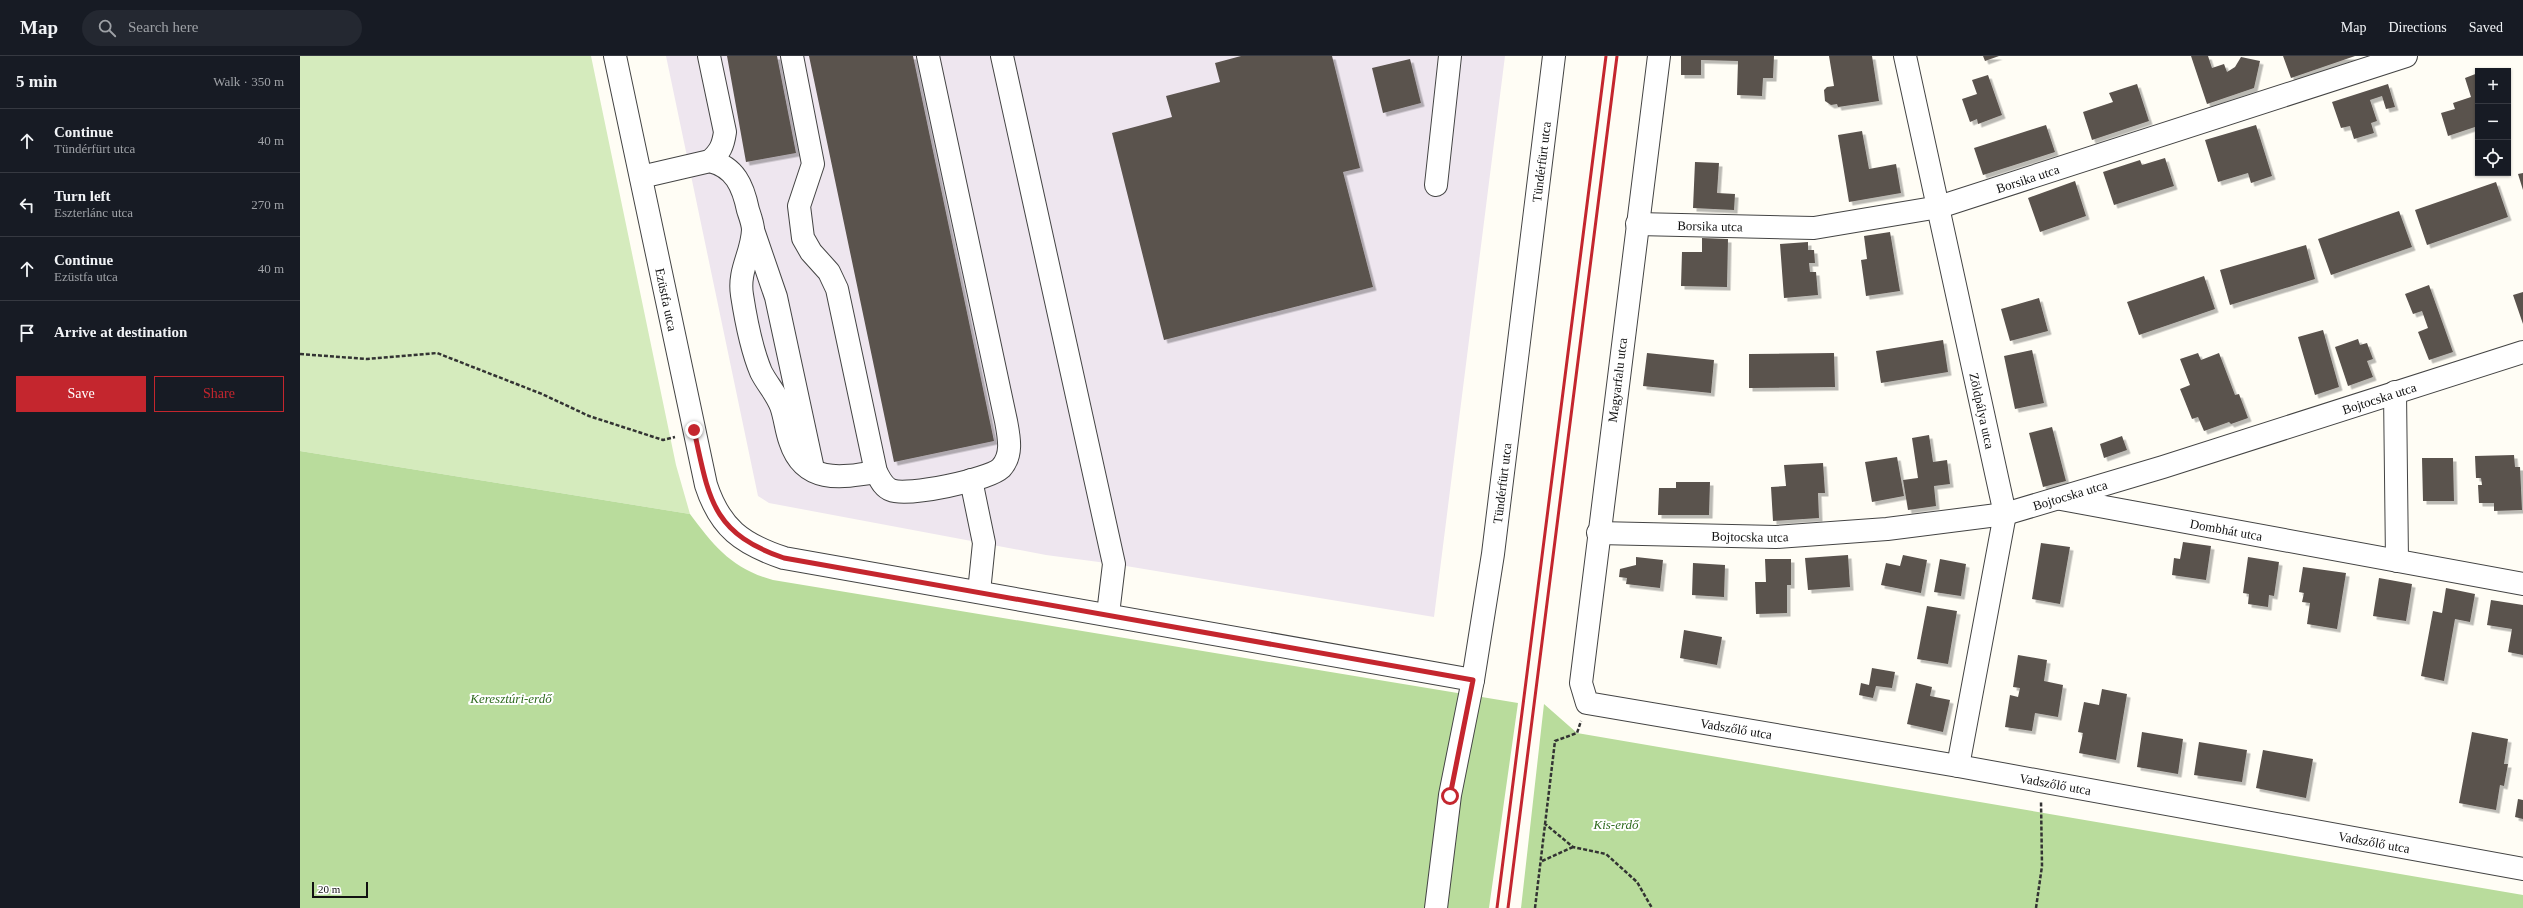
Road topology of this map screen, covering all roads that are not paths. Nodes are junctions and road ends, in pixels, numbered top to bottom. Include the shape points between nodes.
1 (615, 56) edge
2 (709, 56) edge
3 (792, 56) edge
4 (928, 56) edge
5 (1002, 56) edge
6 (1450, 56) edge
7 (1554, 56) edge
8 (1659, 56) edge
9 (1905, 56) edge
10 (2406, 56) edge
11 (710, 161) junction
12 (641, 177) junction
13 (1436, 185) dead end
14 (1939, 207) junction
15 (1637, 224) junction
16 (753, 230) junction
17 (2523, 352) edge
18 (2395, 392) junction
19 (876, 472) junction
20 (814, 473) junction
21 (971, 480) junction
22 (2056, 498) junction
23 (2005, 514) junction
24 (1598, 533) junction
25 (2397, 561) junction
26 (2523, 584) edge
27 (978, 592) junction
28 (1108, 614) junction
29 (1473, 680) junction
30 (1586, 703) joint
31 (1958, 766) junction
32 (2523, 869) edge
33 (1436, 908) edge

1 - 12 street, Ezüstfa utca
2 - 11 street via 725,132 724,144 719,154
3 - 19 street via 813,164 800,206 803,238 811,252 829,272 837,289
4 - 21 street via 1010,440 1009,454 1000,468 986,477
5 - 28 street via 1114,564
6 - 13 street
7 - 29 street, Tündérfürt utca via 1493,554
8 - 15 street, Magyarfalu utca
9 - 14 street, Zöldpálya utca
10 - 14 street, Borsika utca
11 - 12 street
11 - 16 street via 733,173 744,191
12 - 27 street, Ezüstfa utca via 694,430 710,497 721,518 736,535 764,551 784,558
14 - 15 street, Borsika utca via 1814,228
14 - 23 street, Zöldpálya utca
15 - 24 street, Magyarfalu utca
16 - 20 street via 776,297
16 - 20 street via 740,278 754,355 780,405 790,442 799,458
17 - 18 street, Bojtocska utca
18 - 22 street, Bojtocska utca via 2163,467
18 - 25 street
19 - 20 street via 848,477 822,476
19 - 21 street via 882,484 891,490 907,493
21 - 27 street via 984,543
22 - 23 street, Bojtocska utca
22 - 25 street, Dombhát utca
23 - 24 street, Bojtocska utca via 1887,529 1776,537
23 - 31 street, Zöldpálya utca
24 - 30 street, Magyarfalu utca via 1581,683
25 - 26 street, Dombhát utca
27 - 28 street, Ezüstfa utca
28 - 29 street, Ezüstfa utca
29 - 33 street, Tündérfürt utca via 1450,796
30 - 31 street, Vadszőlő utca
31 - 32 street, Vadszőlő utca

